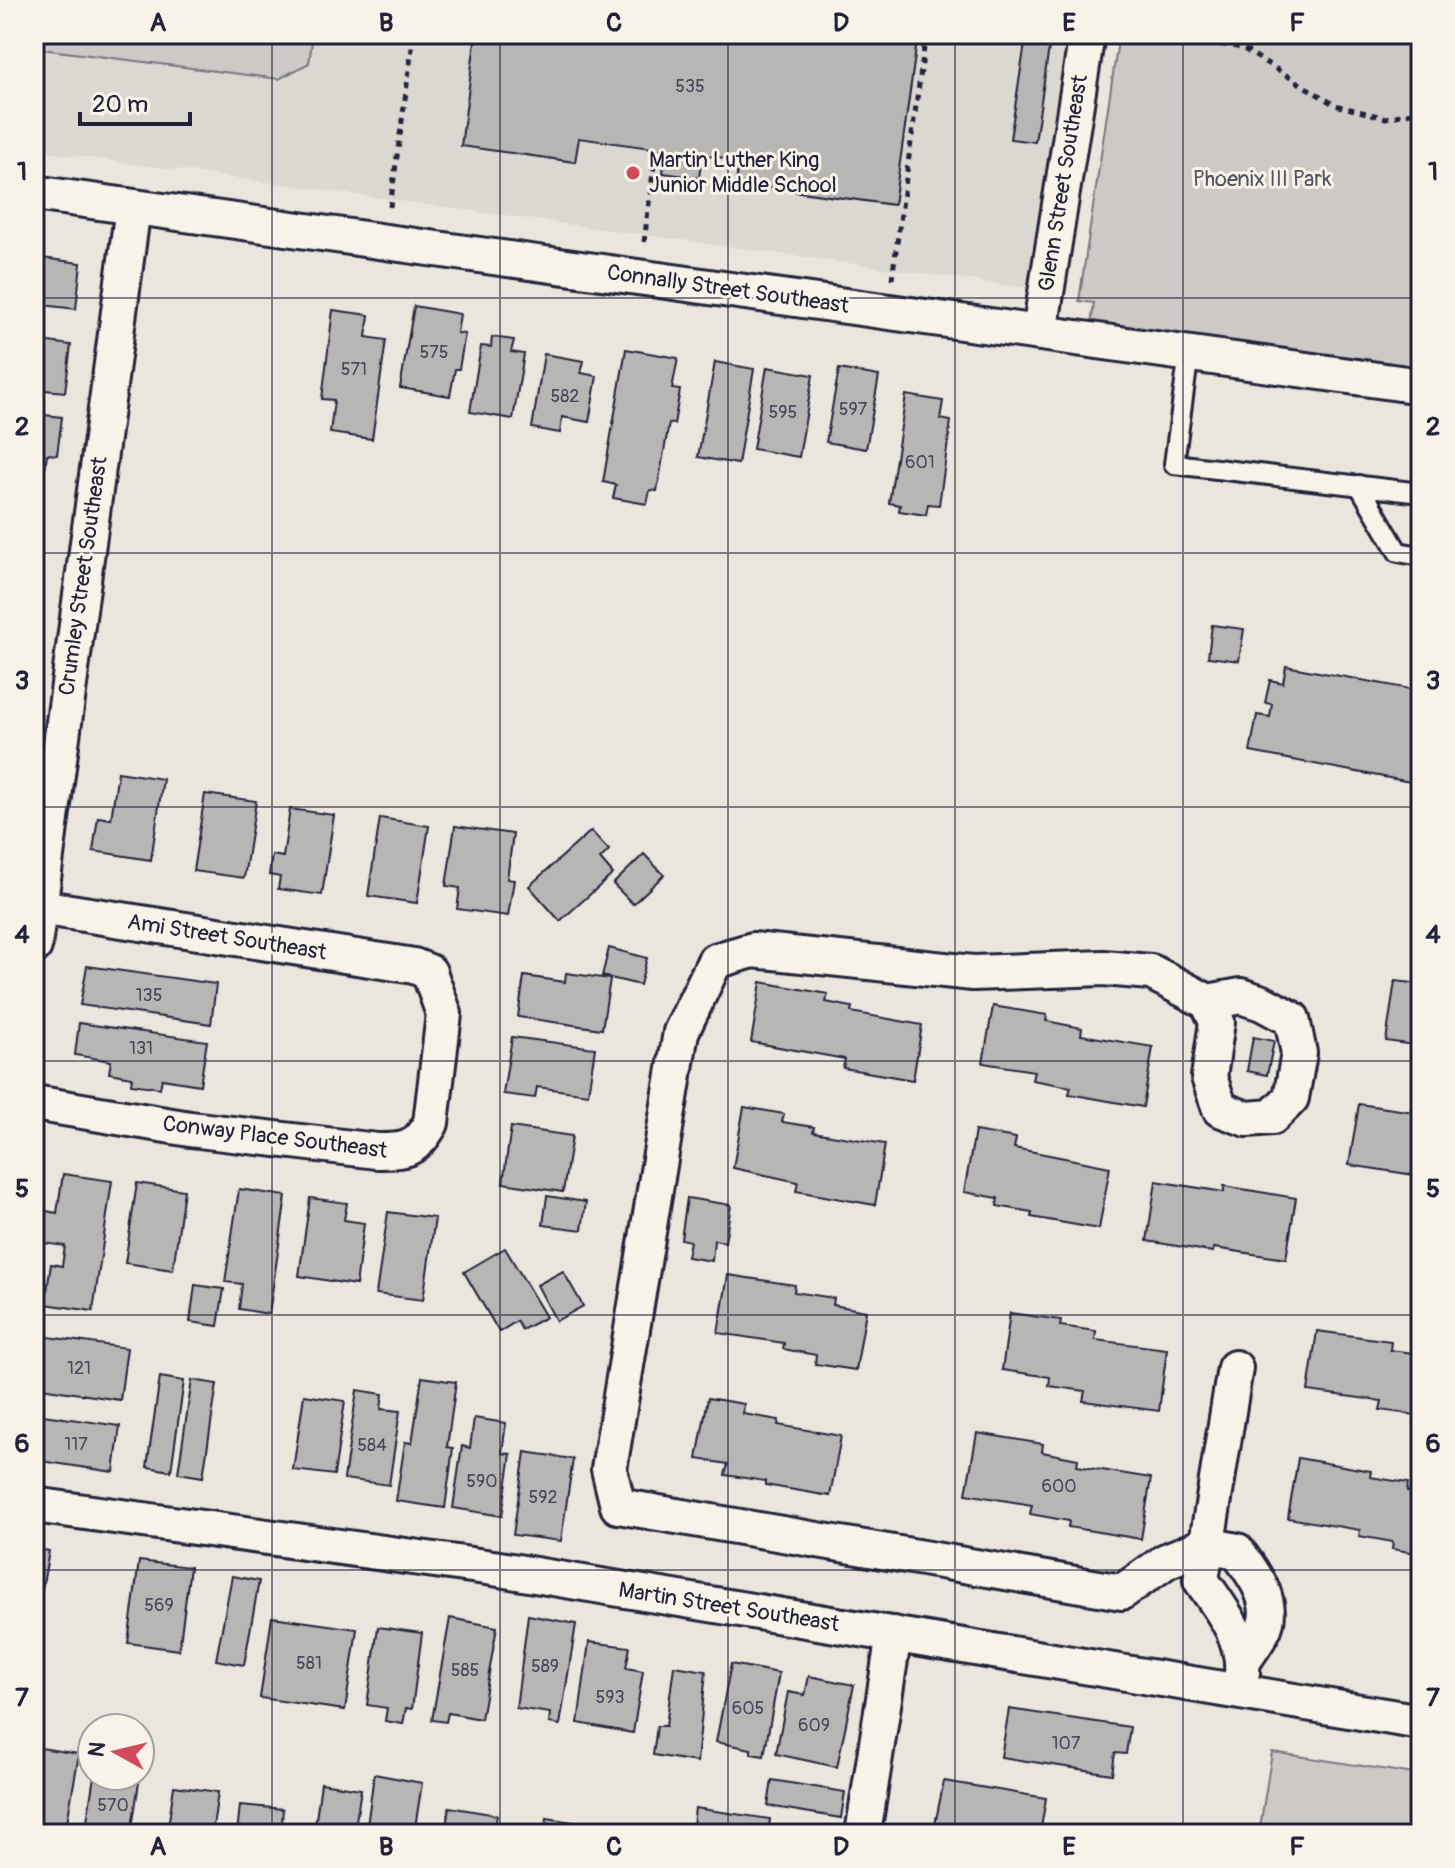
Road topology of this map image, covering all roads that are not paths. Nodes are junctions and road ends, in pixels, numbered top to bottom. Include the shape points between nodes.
1 (1087, 34) edge
2 (34, 193) edge
3 (133, 207) junction
4 (1040, 331) junction
5 (1189, 353) junction
6 (1421, 386) edge
7 (1359, 485) junction
8 (1421, 493) edge
9 (1421, 556) edge
10 (39, 907) junction
11 (34, 946) edge
12 (414, 966) joint
13 (1208, 1002) dead end
14 (34, 1103) edge
15 (1235, 1368) dead end
16 (34, 1505) edge
17 (1206, 1545) junction
18 (894, 1634) junction
19 (1242, 1677) junction
20 (1421, 1722) edge
21 (863, 1834) edge

1 - 4 street, Glenn Street Southeast
2 - 3 street, Connally Street Southeast
3 - 4 street, Connally Street Southeast
3 - 10 street, Crumley Street Southeast
4 - 5 street, Connally Street Southeast
5 - 6 street, Connally Street Southeast
5 - 7 lane via 1174,464
7 - 8 lane
7 - 9 lane via 1398,552
10 - 11 street, Crumley Street Southeast
10 - 12 street, Ami Street Southeast
12 - 14 street, Conway Place Southeast via 429,972 444,1014 431,1123 423,1137 403,1151 190,1129
13 - 17 street via 1151,972 1103,968 973,973 753,950 715,961 681,1032 609,1469 618,1506 1122,1592 1166,1561
15 - 17 street
16 - 18 street, Martin Street Southeast via 493,1568
17 - 19 street via 1201,1580 1233,1629
17 - 19 street via 1237,1551 1266,1601 1265,1626
18 - 19 street, Martin Street Southeast
18 - 21 street
19 - 20 street, Martin Street Southeast

